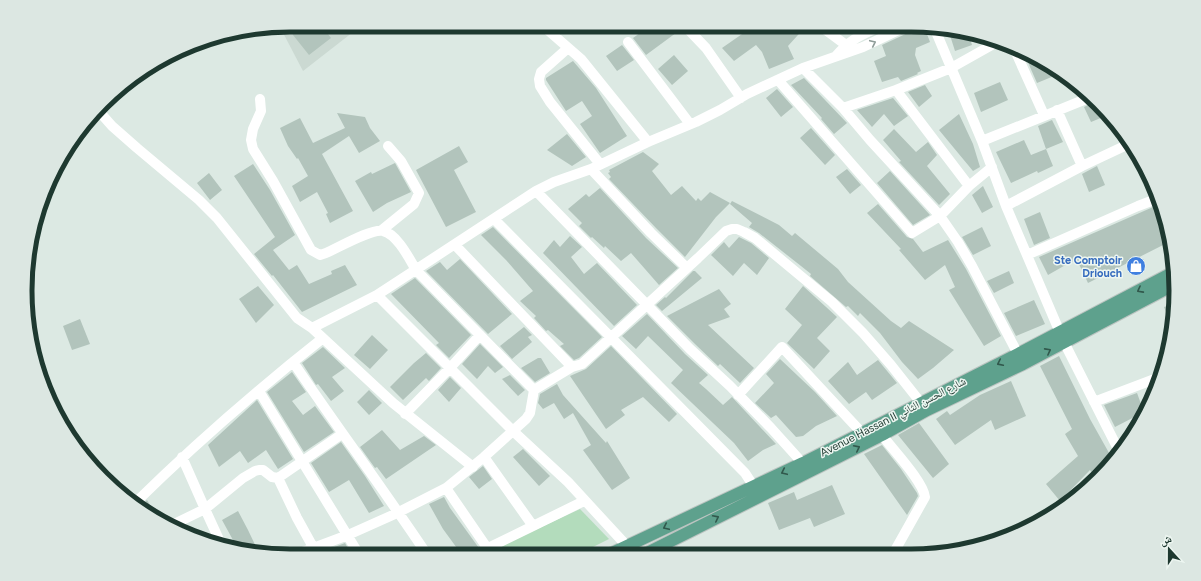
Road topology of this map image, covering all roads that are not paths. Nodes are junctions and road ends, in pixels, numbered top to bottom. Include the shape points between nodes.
1 (551, 32) edge
2 (691, 32) edge
3 (828, 32) edge
4 (864, 32) edge
5 (894, 32) edge
6 (553, 34) joint
7 (937, 34) edge
8 (628, 42) dead end
9 (992, 45) edge
10 (568, 48) junction
11 (848, 48) junction
12 (1017, 56) edge
13 (803, 68) junction
14 (951, 68) junction
15 (778, 80) junction
16 (896, 90) junction
17 (740, 98) junction
18 (1083, 98) edge
19 (260, 99) dead end
20 (843, 108) junction
21 (1057, 110) junction
22 (102, 114) edge
23 (1044, 115) junction
24 (690, 124) junction
25 (982, 140) junction
26 (648, 142) junction
27 (388, 146) dead end
28 (1125, 146) edge
29 (600, 164) junction
30 (1082, 166) junction
31 (992, 167) junction
32 (591, 168) junction
33 (969, 186) junction
34 (536, 191) junction
35 (1152, 201) edge
36 (1006, 206) junction
37 (940, 216) junction
38 (494, 219) junction
39 (382, 230) junction
40 (455, 245) junction
41 (1027, 255) junction
42 (687, 268) junction
43 (416, 270) junction
44 (1168, 275) edge
45 (1169, 287) edge
46 (377, 295) junction
47 (647, 305) junction
48 (312, 328) junction
49 (480, 335) junction
50 (1062, 337) junction
51 (323, 338) junction
52 (611, 338) junction
53 (1020, 359) junction
54 (293, 362) junction
55 (572, 367) junction
56 (450, 368) junction
57 (1153, 380) edge
58 (534, 390) junction
59 (259, 391) junction
60 (738, 395) junction
61 (1094, 402) junction
62 (924, 406) junction
63 (405, 414) junction
64 (513, 431) junction
65 (862, 433) junction
66 (342, 434) junction
67 (882, 435) junction
68 (1117, 447) edge
69 (182, 457) junction
70 (484, 458) junction
71 (302, 462) junction
72 (473, 467) junction
73 (806, 467) junction
74 (278, 478) junction
75 (446, 488) junction
76 (757, 491) junction
77 (139, 500) edge
78 (584, 501) junction
79 (205, 509) junction
80 (399, 511) junction
81 (177, 523) edge
82 (533, 526) junction
83 (348, 535) junction
84 (218, 538) edge
85 (313, 547) junction
86 (309, 549) edge
87 (356, 549) edge
88 (423, 549) edge
89 (488, 549) edge
90 (495, 549) edge
91 (629, 549) edge
92 (632, 549) edge
93 (654, 549) edge
94 (896, 549) edge

1 - 6 street
2 - 17 street via 706,48
3 - 11 street
4 - 11 street
11 -> 5 street via 863,47
6 - 10 street
7 - 14 street
8 - 24 street
9 - 14 street
10 - 26 street via 581,60
10 - 29 street via 541,72 540,86
11 - 13 street via 836,56
12 - 23 street
13 - 15 street
13 - 20 street
14 - 16 street
14 - 25 street
15 - 17 street
15 - 37 street via 912,233
16 - 20 street
16 - 33 street
17 - 24 street
18 - 21 street
19 - 39 street via 261,111 251,140 253,149 311,250 320,255 326,254 372,231
20 - 37 street
21 - 23 street
21 - 30 street
22 - 48 street via 136,148 218,218 297,318
23 - 25 street
24 - 26 street
25 - 31 street
26 - 29 street
27 - 39 street via 401,162 419,193 414,204
28 - 30 street
29 - 32 street
30 - 36 street
31 - 33 street
31 - 36 street
32 - 34 street
32 - 42 street
33 - 37 street
34 - 38 street
34 - 47 street
35 - 41 street
36 - 41 street
37 - 53 street via 972,266
38 - 40 street
38 - 52 street
39 - 43 street via 394,238 406,252
40 - 43 street
40 - 55 street
41 - 50 street
42 - 47 street
42 - 62 street via 726,231 732,229 744,232 832,302 863,333
43 - 46 street
43 - 49 street
44 -> 50 main road, Avenue Hassan II شارع الحسن الثاني
45 - 50 main road, Avenue Hassan II شارع الحسن الثاني
46 - 48 street
46 - 56 street
47 - 52 street
47 - 60 street
48 - 51 street
49 - 56 street
49 - 58 street
50 - 53 main road, Avenue Hassan II شارع الحسن الثاني
50 - 61 street
51 - 54 street
51 - 63 street
52 - 55 street via 582,364
52 - 76 street via 741,468
53 - 62 main road, Avenue Hassan II شارع الحسن الثاني
54 - 59 street
54 - 66 street
55 - 58 street
56 - 63 street
56 - 64 street
57 - 61 street
58 - 64 street via 529,415
59 - 69 street
59 - 71 street
60 - 65 street via 782,347
60 - 73 street
61 - 68 street
62 - 65 main road, Avenue Hassan II شارع الحسن الثاني
62 - 67 main road, Avenue Hassan II شارع الحسن الثاني
63 - 72 street
64 - 70 street
64 - 78 street via 568,482
65 - 73 main road, Avenue Hassan II شارع الحسن الثاني
66 - 71 street
66 - 80 street
73 -> 67 main road, Avenue Hassan II شارع الحسن الثاني
67 - 94 street via 925,491 925,497
69 - 77 street
69 - 79 street
70 - 72 street
70 - 82 street
71 - 74 street
71 - 83 street
72 - 75 street
73 - 76 main road, Avenue Hassan II شارع الحسن الثاني
74 - 79 street via 263,470 255,471
74 - 85 street
75 - 80 street
75 - 89 street
76 -> 92 main road, Avenue Hassan II شارع الحسن الثاني
93 -> 76 main road, Avenue Hassan II شارع الحسن الثاني
78 - 82 street
78 - 91 street
79 - 81 street
79 - 84 street
80 - 83 street
80 - 88 street
82 - 90 street
83 - 85 street
83 - 87 street
85 - 86 street

